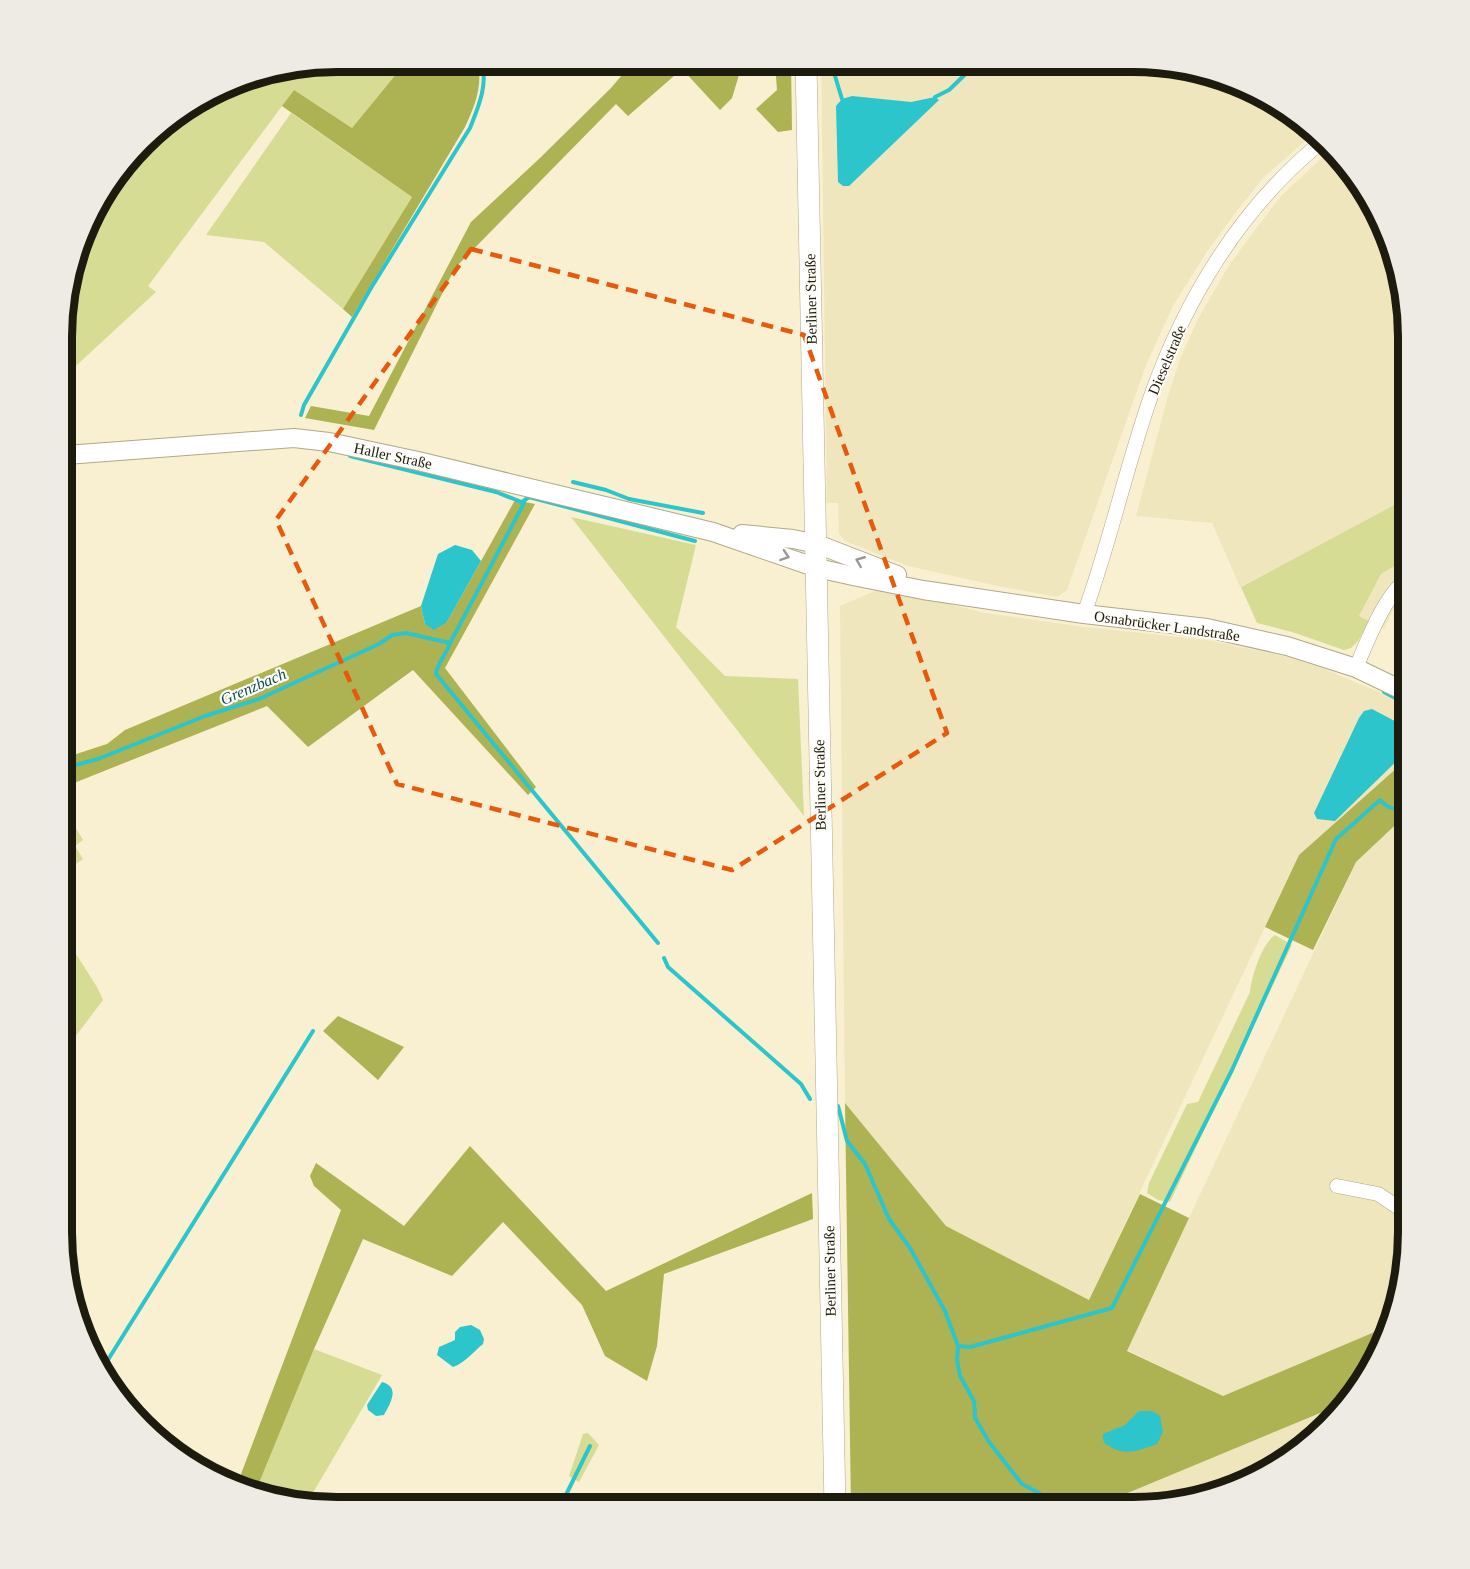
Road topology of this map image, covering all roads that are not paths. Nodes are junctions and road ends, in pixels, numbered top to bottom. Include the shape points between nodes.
1 (806, 72) edge
2 (1316, 146) edge
3 (72, 455) edge
4 (713, 532) junction
5 (817, 544) junction
6 (817, 568) junction
7 (1398, 585) edge
8 (955, 593) junction
9 (1084, 614) junction
10 (1356, 668) junction
11 (1398, 688) edge
12 (1337, 1186) dead end
13 (1398, 1207) edge
14 (835, 1497) edge

1 - 5 main road, Berliner Straße
2 - 9 street, Dieselstraße via 1272,187 1247,218 1187,312 1151,397
3 - 4 street, Haller Straße via 294,438 329,442
4 - 5 street, Haller Straße
4 -> 6 street, Haller Straße
5 - 6 main road, Berliner Straße
8 -> 5 street, Osnabrücker Landstraße
6 - 8 street, Osnabrücker Landstraße
6 - 14 main road, Berliner Straße
7 - 10 street
8 - 9 street, Osnabrücker Landstraße
9 - 10 street, Osnabrücker Landstraße via 1207,628 1287,646
10 - 11 street, Osnabrücker Landstraße
12 - 13 street via 1378,1194

